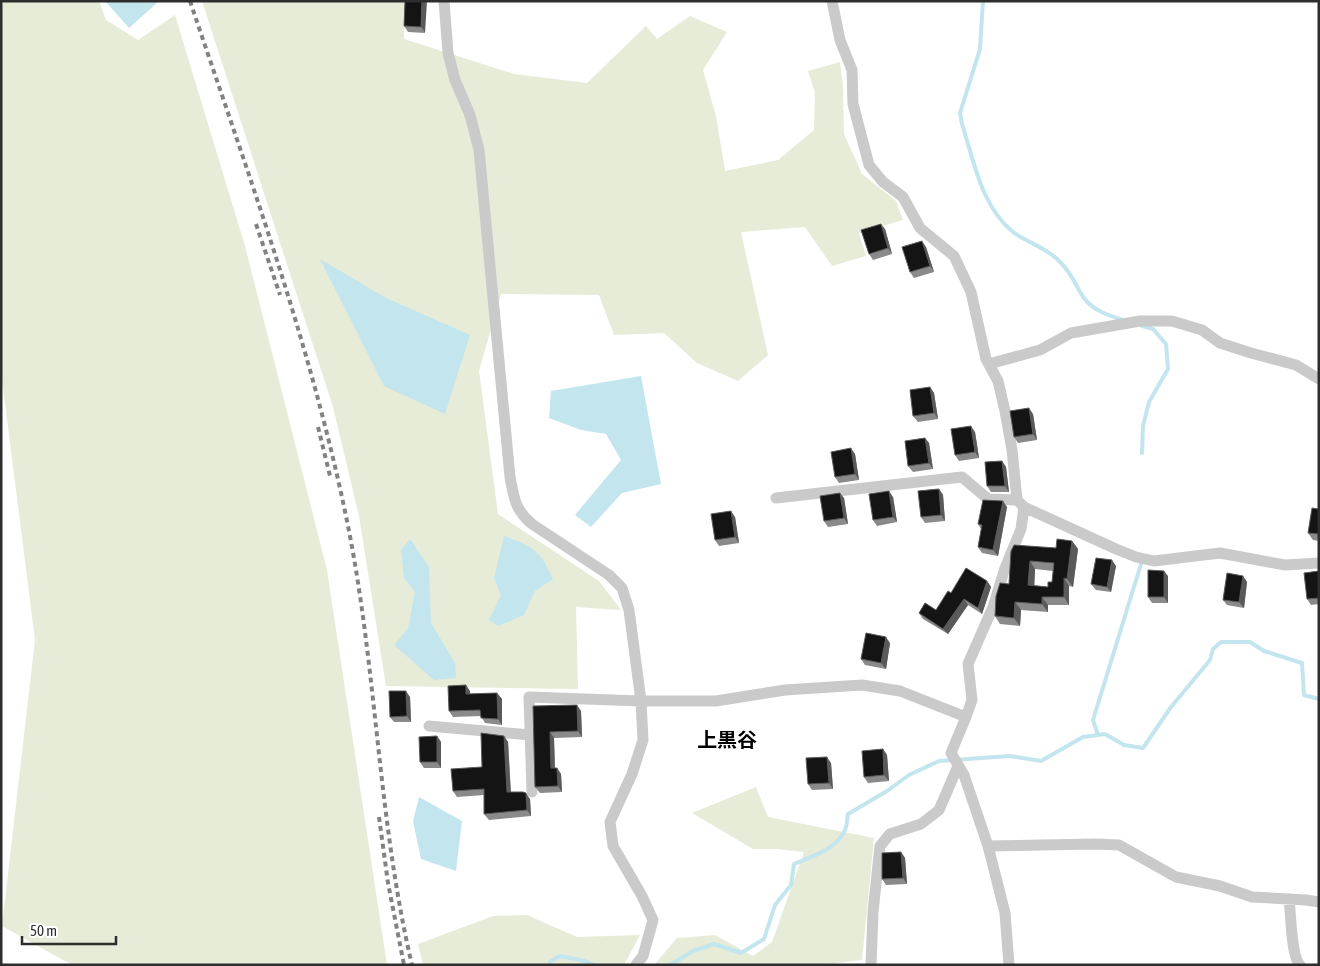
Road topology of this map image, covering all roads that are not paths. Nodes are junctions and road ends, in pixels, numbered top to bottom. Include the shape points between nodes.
1 (444, 1) edge
2 (832, 1) edge
3 (989, 364) junction
4 (1319, 379) edge
5 (776, 498) dead end
6 (1020, 503) junction
7 (1319, 563) edge
8 (641, 700) junction
9 (966, 717) junction
10 (429, 726) dead end
11 (530, 735) junction
12 (958, 766) junction
13 (532, 792) dead end
14 (988, 846) junction
15 (1289, 899) junction
16 (1319, 902) edge
17 (636, 965) edge
18 (871, 965) edge
19 (1009, 965) edge
20 (1300, 965) edge

1 - 8 street via 448,53 479,150 514,501 522,516 609,575 622,588 629,610
2 - 3 street via 840,40 852,70 853,104 869,165 883,182 903,197 920,228 954,256 971,292
3 - 4 street via 1040,350 1071,333 1140,321 1172,321 1202,330 1220,343 1296,366
3 - 6 street via 998,381 1005,411
5 - 6 street via 962,477 988,499
6 - 7 street via 1116,549 1154,561 1220,553 1285,565
6 - 9 street via 1021,529 994,607 968,664 972,700
8 - 9 street via 716,701 785,690 862,685 900,692
8 - 11 street via 529,697
8 - 17 street via 643,740 610,822 613,846 653,920 643,956
9 - 12 street via 950,753
10 - 11 street
11 - 13 street
12 - 14 street
12 - 18 street via 939,810 921,824 890,834 880,846
14 - 15 street via 1119,845 1176,877 1252,897
14 - 19 street via 1004,914
15 - 16 street
15 - 20 street via 1294,945

